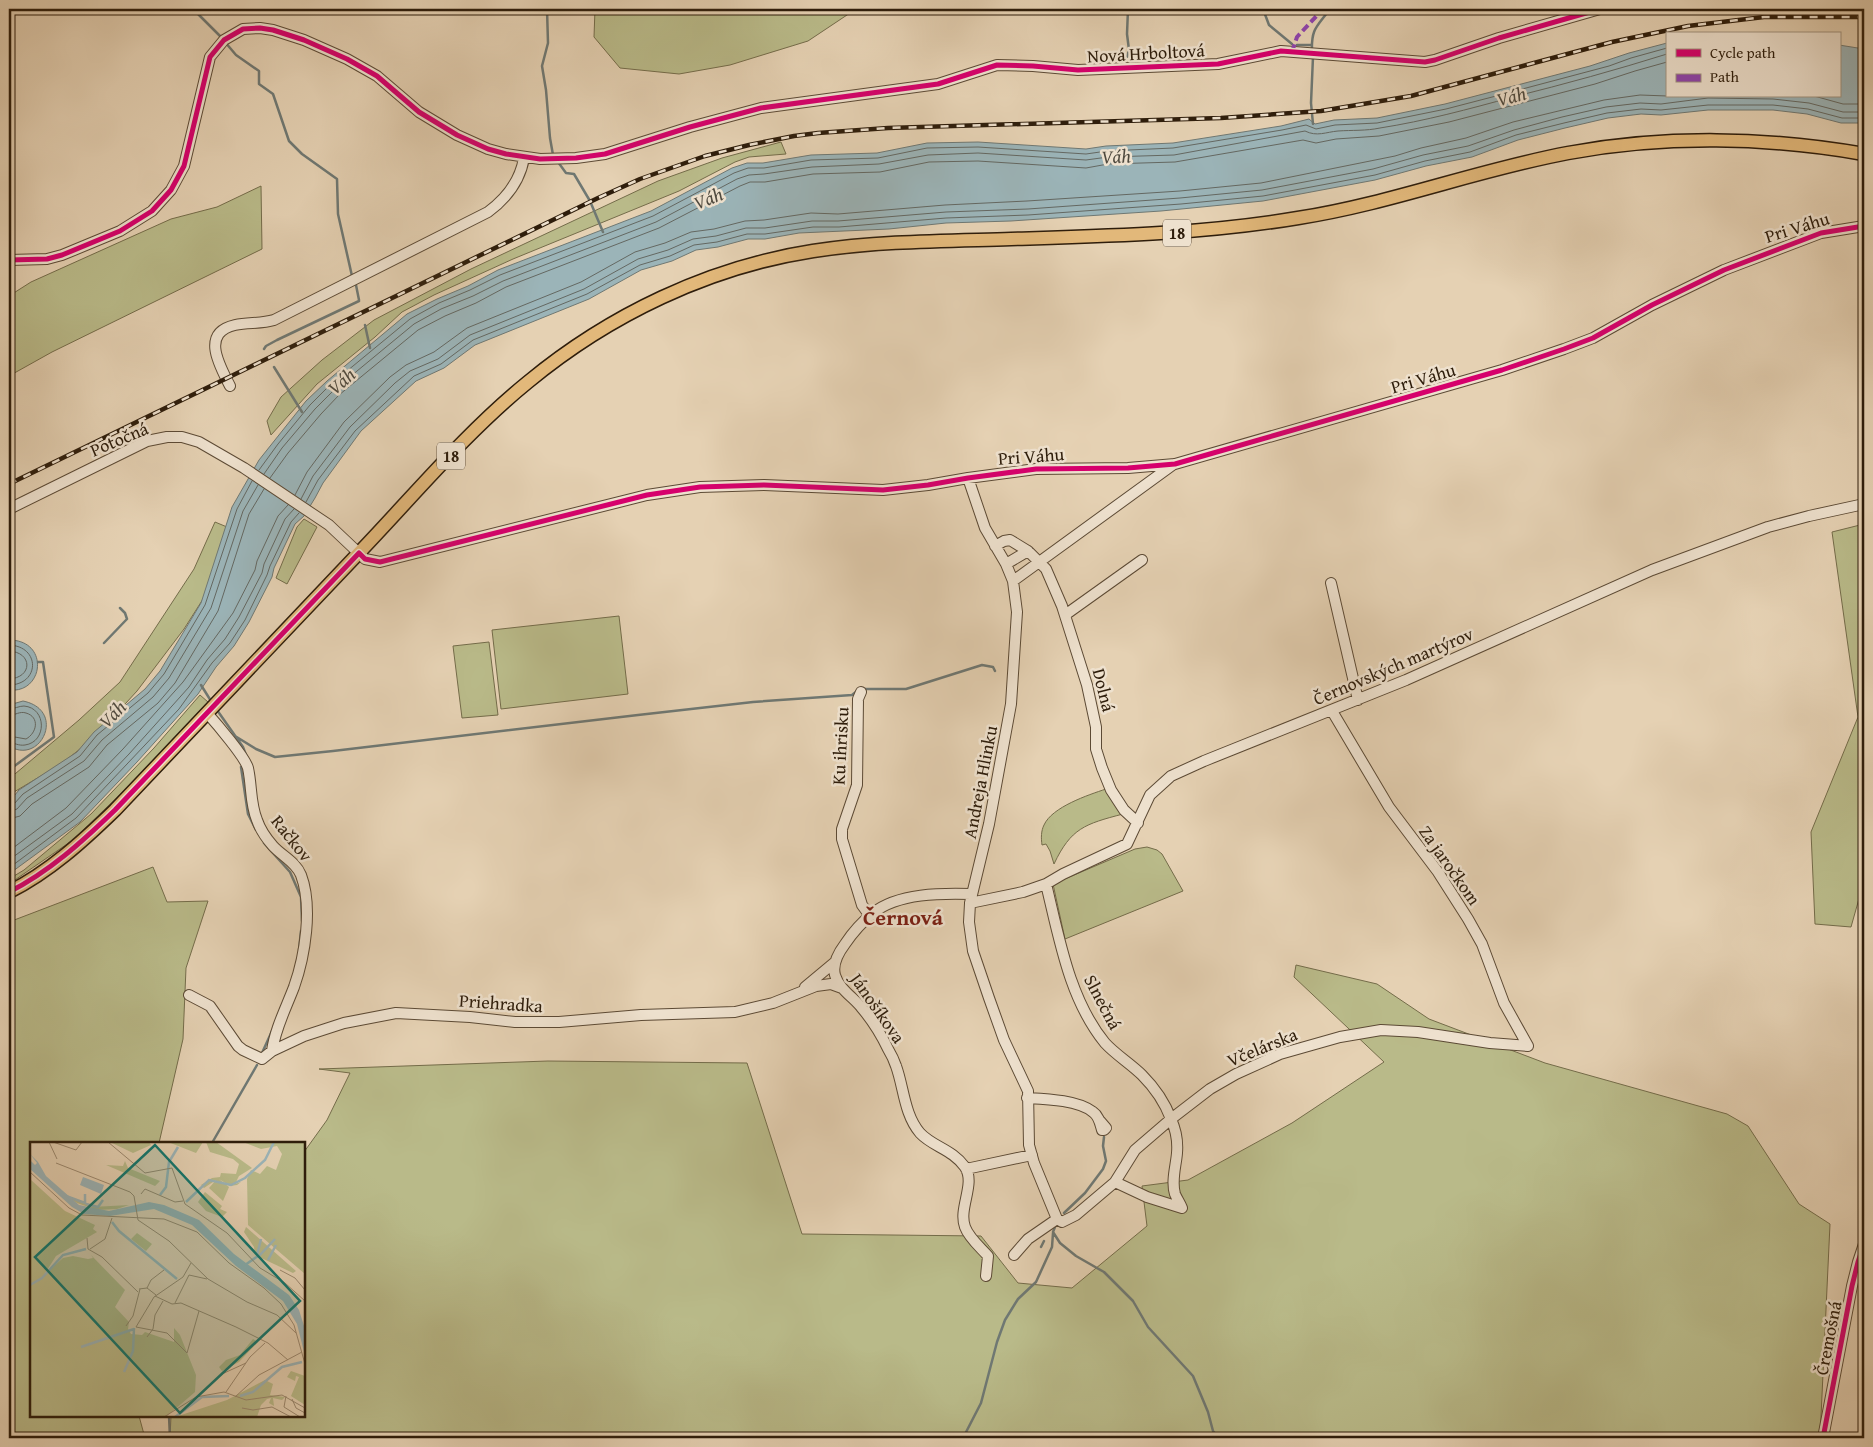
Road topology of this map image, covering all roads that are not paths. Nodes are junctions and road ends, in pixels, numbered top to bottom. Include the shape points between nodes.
1 (1600, 9) edge
2 (1864, 154) edge
3 (524, 158) junction
4 (1864, 226) edge
5 (9, 260) edge
6 (230, 386) dead end
7 (1175, 464) junction
8 (968, 478) junction
9 (1864, 504) edge
10 (9, 509) edge
11 (995, 546) junction
12 (1028, 551) junction
13 (359, 553) junction
14 (1142, 560) dead end
15 (1040, 562) junction
16 (1006, 564) junction
17 (1013, 581) junction
18 (1332, 584) dead end
19 (1065, 615) junction
20 (861, 692) dead end
21 (1358, 700) junction
22 (212, 708) junction
23 (1332, 711) junction
24 (1138, 823) junction
25 (1046, 884) junction
26 (9, 892) edge
27 (971, 898) junction
28 (870, 916) junction
29 (835, 962) junction
30 (842, 988) junction
31 (795, 993) junction
32 (188, 995) dead end
33 (1528, 1046) joint
34 (272, 1051) junction
35 (1028, 1094) junction
36 (1171, 1119) junction
37 (1100, 1121) dead end
38 (1032, 1155) junction
39 (966, 1169) junction
40 (1114, 1182) junction
41 (1059, 1220) junction
42 (1864, 1244) edge
43 (1014, 1255) dead end
44 (986, 1276) dead end
45 (1823, 1438) edge

1 - 3 street, Nová Hrboltová via 1425,62 1280,51 1229,63 1078,70 997,65 938,84 761,108 605,154 556,159
2 - 13 main road, 18 via 1755,142 1628,145 1562,154 1304,218 1166,234 948,240 860,246 808,252 746,266 646,305 590,337 550,365 486,420
3 - 5 street, Nová Hrboltová via 488,149 457,135 420,112 377,76 347,59 273,30 243,29 224,40 210,58 184,166 171,190 152,211 120,231 62,255 47,259
3 - 6 street via 512,188 488,212 274,320 236,325 222,331 217,337 216,354
4 - 7 street, Pri Váhu via 1821,233 1724,270 1593,338 1564,349 1502,370
7 - 8 street, Pri Váhu via 1036,469
7 - 15 street
8 - 11 street, Andreja Hlinku via 985,528
8 - 13 street, Pri Váhu via 884,490 764,484 700,487 647,495 380,562 365,559
9 - 21 street, Černovských martýrov via 1768,527 1652,570
10 - 13 street, Potočná via 147,441 182,437 199,442 244,468 329,525
11 - 12 street, Dolná via 1010,540
11 - 16 street, Andreja Hlinku
12 - 15 street, Dolná
12 - 16 street
13 - 22 main road, 18
14 - 19 street
15 - 17 street
15 - 19 street, Dolná
16 - 17 street, Andreja Hlinku
17 - 27 street, Andreja Hlinku via 1017,623 1011,704 989,824
18 - 21 street
19 - 24 street, Dolná via 1087,685 1096,727 1096,749 1102,768 1124,810
20 - 28 street, Ku ihrisku via 858,699 857,785 842,829 842,839 862,905
21 - 23 street, Černovských martýrov
22 - 26 main road, 18 via 87,837 41,873
22 - 34 street, Račkov via 222,730 248,767 251,804 262,831 273,846 296,866 302,877 307,910 304,950
23 - 24 street, Černovských martýrov via 1171,776 1150,795
23 - 33 street, Za jaročkom via 1389,807 1438,872 1477,936 1504,1003
24 - 25 street, Černovských martýrov via 1127,844
25 - 27 street, Černovských martýrov via 1023,892
25 - 36 street, Slnečná via 1068,969 1092,1023 1106,1043 1157,1092
27 - 28 street, Jánošíkova via 949,893 915,896 892,903
27 - 35 street, Andreja Hlinku via 969,922 973,951 1004,1040
28 - 29 street, Jánošíkova via 857,927
29 - 30 street, Jánošíkova via 835,975
29 - 31 street
30 - 31 street, Priehradka via 831,984
30 - 39 street, Jánošíkova via 861,1007 887,1046 910,1115 921,1134 954,1154
31 - 34 street, Priehradka via 773,1003 736,1012 560,1022 515,1022 396,1012 344,1023
32 - 34 street, Priehradka via 210,1006 243,1050 262,1059
33 - 36 street, Včelárska via 1381,1030 1340,1037 1280,1054 1236,1074
35 - 37 street via 1085,1108 1095,1113
35 - 38 street
36 - 40 street, Včelárska via 1135,1150
36 - 40 street, Slnečná via 1177,1138 1175,1194 1182,1208
38 - 39 street
38 - 41 street
39 - 44 street via 964,1225 988,1256
40 - 41 street, Včelárska via 1076,1215
41 - 43 street, Včelárska via 1028,1239
42 - 45 street, Čremošná via 1852,1286

